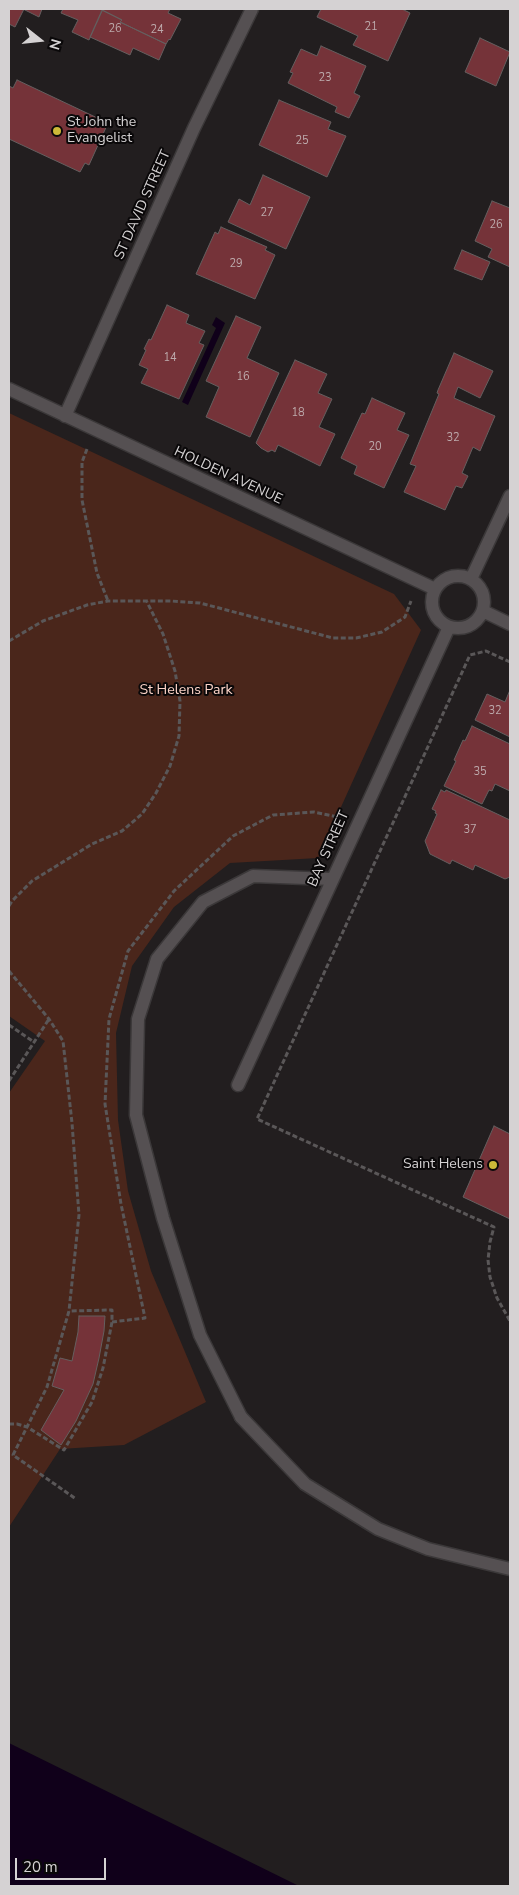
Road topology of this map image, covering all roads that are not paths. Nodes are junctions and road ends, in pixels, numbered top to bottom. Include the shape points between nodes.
1 (252, 9) edge
2 (9, 389) edge
3 (65, 416) junction
4 (510, 496) edge
5 (471, 579) junction
6 (435, 589) junction
7 (483, 611) junction
8 (510, 624) edge
9 (449, 627) junction
10 (332, 879) junction
11 (238, 1085) dead end
12 (510, 1570) edge

1 - 3 street, ST DAVID STREET via 194,128
2 - 3 street, HOLDEN AVENUE
3 - 6 street, HOLDEN AVENUE
4 - 5 street
5 - 6 street via 451,576
5 - 7 street via 483,593
6 - 9 street via 432,607 441,622
7 - 8 street
7 - 9 street via 473,624
9 - 10 street, BAY STREET
10 - 11 street, BAY STREET
10 - 12 street via 253,876 203,902 157,959 138,1019 136,1115 158,1200 200,1335 241,1417 304,1484 378,1529 428,1549

